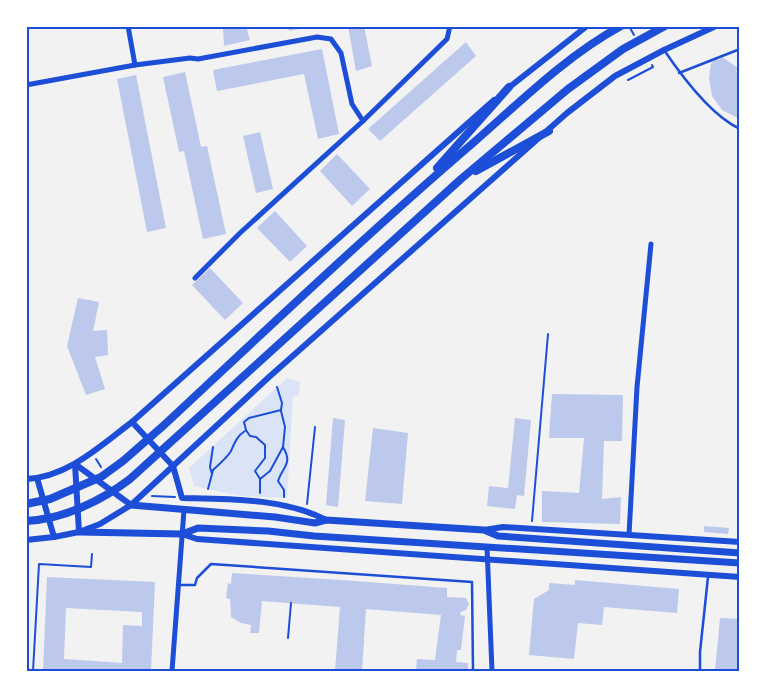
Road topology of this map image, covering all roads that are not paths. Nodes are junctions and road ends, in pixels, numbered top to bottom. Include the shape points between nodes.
1 (128, 26) edge
2 (450, 26) edge
3 (587, 26) edge
4 (621, 26) edge
5 (665, 26) edge
6 (716, 26) edge
7 (740, 49) edge
8 (664, 50) junction
9 (135, 65) junction
10 (679, 73) junction
11 (26, 85) edge
12 (509, 87) junction
13 (364, 121) junction
14 (740, 129) edge
15 (549, 131) junction
16 (461, 179) junction
17 (418, 190) junction
18 (651, 244) dead end
19 (195, 278) dead end
20 (132, 422) junction
21 (75, 464) junction
22 (173, 466) junction
23 (37, 478) junction
24 (26, 479) edge
25 (26, 504) edge
26 (132, 505) junction
27 (184, 510) junction
28 (326, 520) junction
29 (26, 521) edge
30 (484, 530) junction
31 (79, 532) junction
32 (182, 534) junction
33 (629, 535) junction
34 (54, 537) junction
35 (26, 540) edge
36 (740, 542) edge
37 (487, 547) junction
38 (740, 553) edge
39 (487, 560) junction
40 (740, 563) edge
41 (708, 575) junction
42 (740, 577) edge
43 (178, 584) junction
44 (172, 671) edge
45 (473, 671) edge
46 (492, 671) edge
47 (700, 671) edge

1 - 9 street
2 - 13 street via 447,39
3 - 12 street
4 - 17 highway via 554,72
5 - 16 highway via 623,49 568,89
6 - 8 street
7 - 10 lane
8 - 10 lane
8 - 15 street via 615,76
9 - 11 street
9 - 13 street via 198,59 317,37 331,39 341,53 352,104
10 - 14 lane via 732,126
12 - 17 highway
12 - 20 street
13 - 19 street
15 - 16 highway
15 - 22 street via 269,376
16 - 29 highway via 130,479 74,510
17 - 25 highway via 123,461 101,477 50,499
18 - 33 street via 636,387
20 - 21 street
20 - 22 street
21 - 23 street
21 - 26 street
21 - 31 street
22 - 26 street
22 - 28 street via 182,498 272,503
23 - 24 street
23 - 34 street
26 - 27 main road
26 - 31 street
27 - 28 main road via 275,516 315,523
27 - 32 street
28 - 30 main road
30 - 33 street via 503,527
30 - 38 main road via 498,536
31 - 32 main road
31 - 34 street
32 - 37 main road via 198,528
32 - 39 street via 197,539
32 - 43 street
33 - 36 street
34 - 35 street
37 - 39 street
37 - 40 main road
39 - 41 street
39 - 46 street
41 - 42 street
41 - 47 lane
43 - 44 street
43 - 45 lane via 195,585 196,578 212,564 472,582

